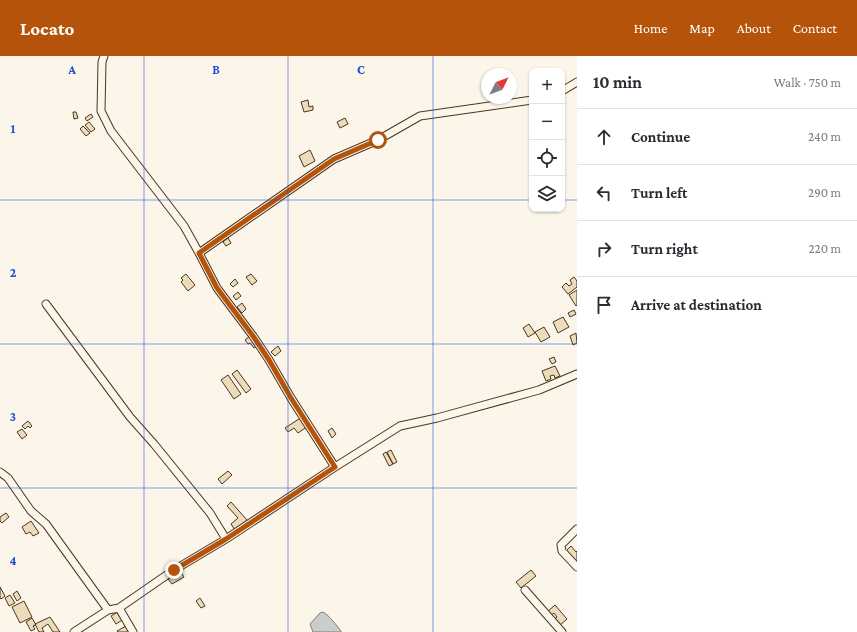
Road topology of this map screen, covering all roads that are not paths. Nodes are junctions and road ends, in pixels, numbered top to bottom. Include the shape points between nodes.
1 (104, 56) edge
2 (577, 82) edge
3 (565, 89) edge
4 (529, 100) edge
5 (199, 253) junction
6 (46, 304) dead end
7 (577, 374) edge
8 (335, 467) junction
9 (0, 472) edge
10 (577, 529) edge
11 (226, 539) junction
12 (577, 567) edge
13 (524, 590) dead end
14 (119, 608) junction
15 (108, 610) junction
16 (74, 632) edge
17 (133, 632) edge
18 (562, 632) edge

1 - 5 street via 101,111 111,131 184,226
2 - 3 street
4 - 5 street via 420,116 378,140 334,159
5 - 8 street via 217,288 269,360
6 - 11 street via 130,417 210,513
7 - 8 street via 539,390 400,426
8 - 11 street
9 - 15 street via 8,478 31,511 46,524
10 - 12 street via 561,545 562,551
11 - 14 street via 174,570
13 - 18 street
14 - 15 street
14 - 17 street
15 - 16 street

